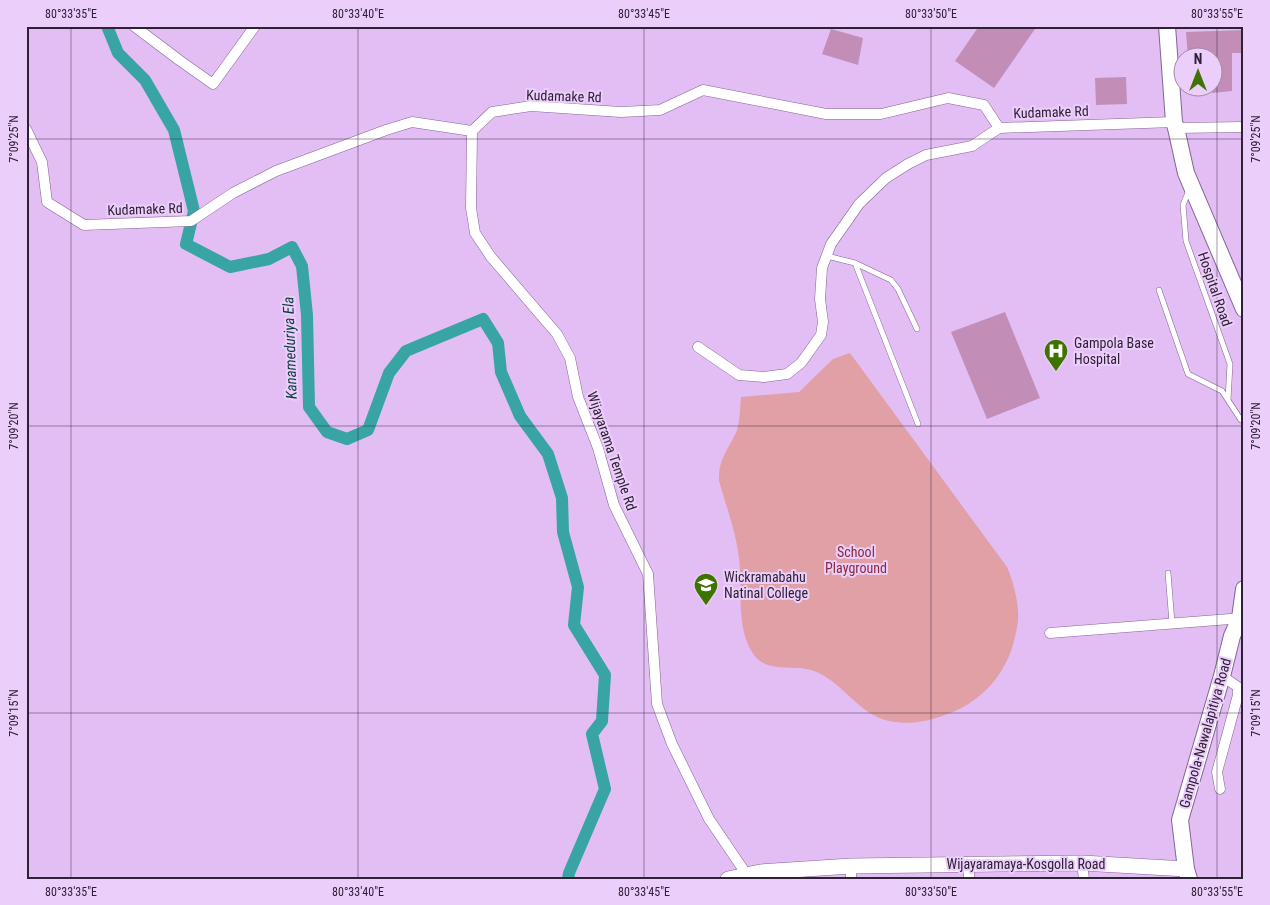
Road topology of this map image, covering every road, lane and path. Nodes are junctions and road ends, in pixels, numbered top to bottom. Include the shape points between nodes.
1 (134, 26) edge
2 (255, 26) edge
3 (1167, 26) edge
4 (1175, 125) junction
5 (1244, 127) edge
6 (999, 128) junction
7 (26, 129) edge
8 (472, 132) junction
9 (1191, 185) junction
10 (827, 256) junction
11 (855, 263) junction
12 (1159, 290) dead end
13 (1244, 309) edge
14 (917, 329) dead end
15 (698, 347) dead end
16 (1228, 400) junction
17 (1244, 421) edge
18 (918, 424) dead end
19 (1168, 573) dead end
20 (1244, 589) edge
21 (1242, 618) edge
22 (1172, 623) junction
23 (1050, 633) dead end
24 (1222, 676) junction
25 (1220, 789) dead end
26 (1082, 862) junction
27 (969, 871) edge
28 (851, 872) edge
29 (1187, 874) edge
30 (747, 875) junction
31 (728, 879) edge
32 (1084, 879) edge

1 - 2 street via 213,84
3 - 4 main road
4 - 5 street, Kudamake Rd
4 - 6 street, Kudamake Rd
4 - 9 main road
6 - 8 street, Kudamake Rd via 984,105 948,98 881,114 826,114 703,90 660,110 621,112 531,106 492,112
6 - 10 street via 972,146 926,156 886,178 859,204 831,244
7 - 8 street, Kudamake Rd via 42,162 47,202 84,226 191,221 233,193 276,171 412,122
8 - 30 street, Wijayarama Temple Rd via 471,208 475,233 491,257 557,334 570,358 578,397 598,448 614,505 648,574 658,704 672,744 709,819
9 - 13 main road
9 - 16 lane, Hospital Road via 1183,205 1186,241 1230,364
10 - 11 lane
10 - 15 street via 822,268 821,335 801,363 787,374 764,377 739,375
11 - 14 lane via 891,280
11 - 18 lane
12 - 16 lane via 1188,374 1222,391
16 - 17 lane
19 - 22 lane
20 - 21 main road, Gampola-Nawalapitiya Road
21 - 22 street
21 - 24 main road, Gampola-Nawalapitiya Road via 1232,636
22 - 23 street
24 - 25 street via 1238,687 1238,695 1217,772
24 - 29 main road, Gampola-Nawalapitiya Road via 1180,820
26 - 27 street, Wijayaramaya-Kosgolla Road
26 - 29 street, Wijayaramaya-Kosgolla Road
26 - 32 street
27 - 28 street, Wijayaramaya-Kosgolla Road
28 - 30 street, Wijayaramaya-Kosgolla Road via 760,872
30 - 31 street, Wijayaramaya-Kosgolla Road

